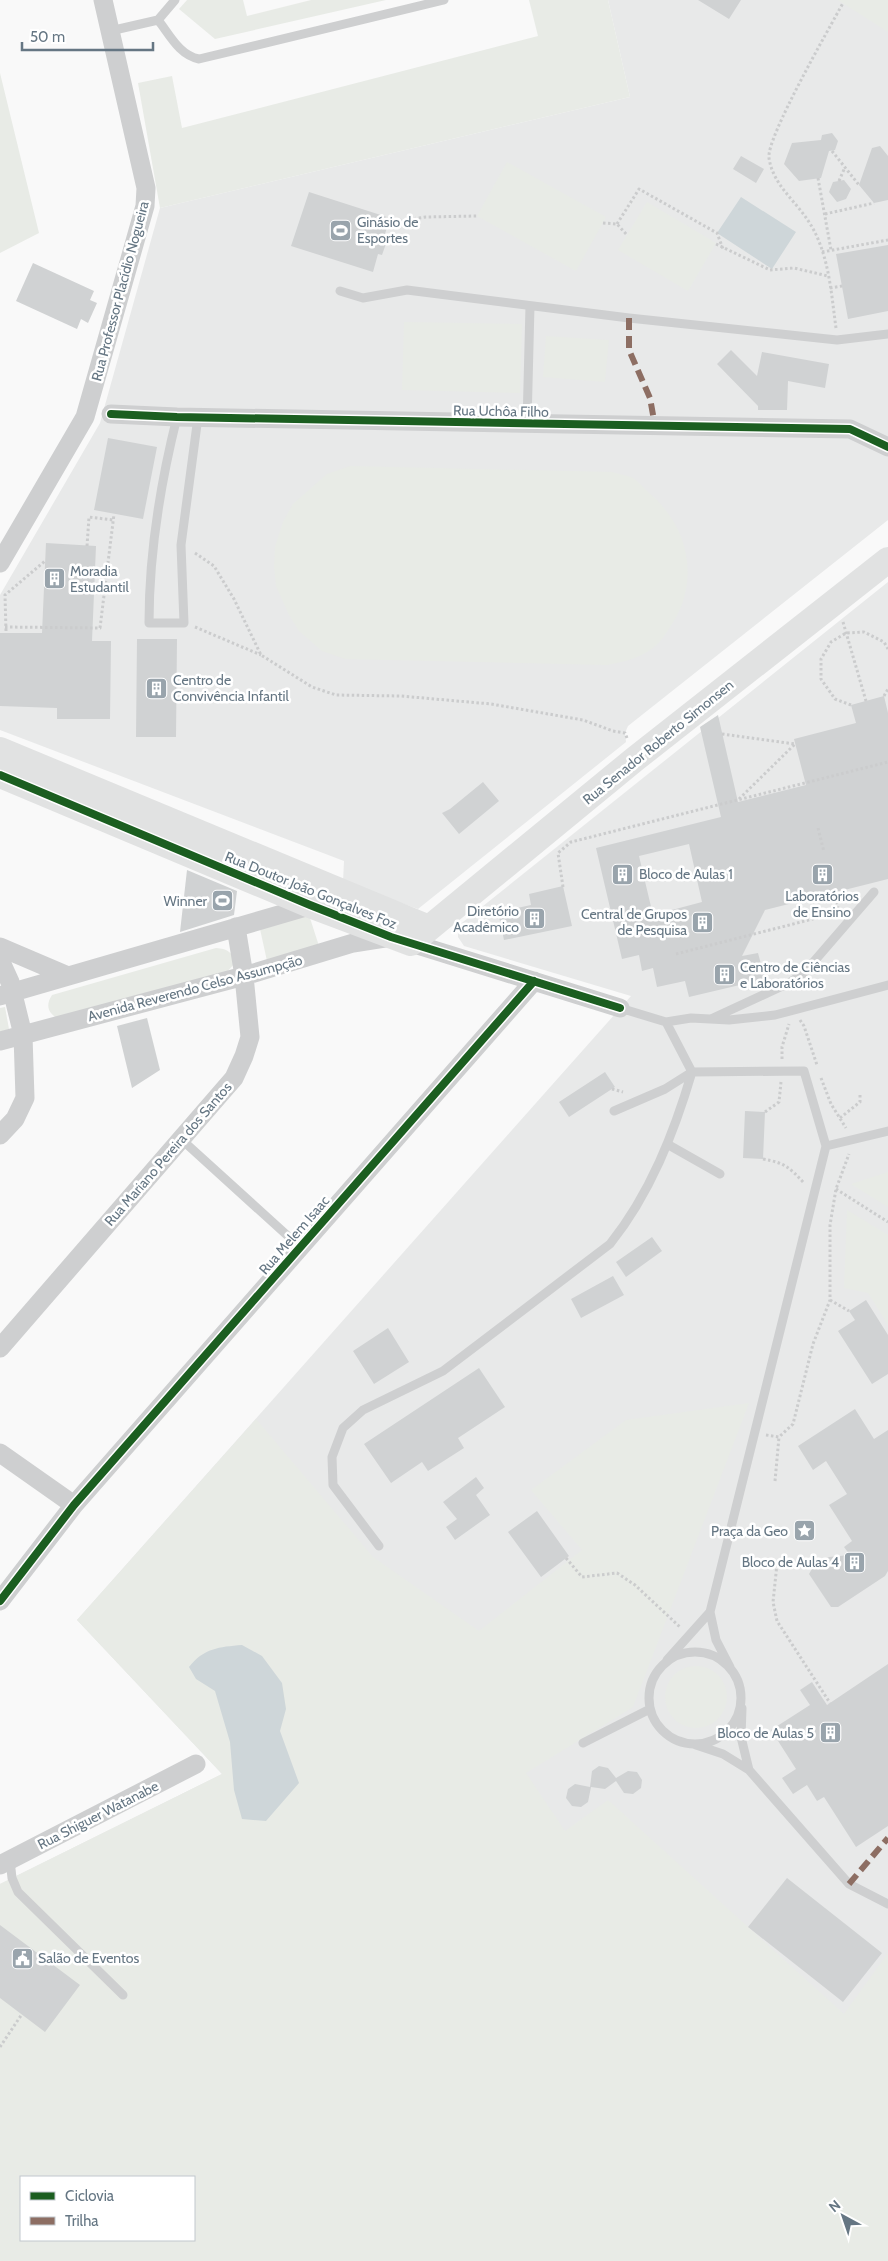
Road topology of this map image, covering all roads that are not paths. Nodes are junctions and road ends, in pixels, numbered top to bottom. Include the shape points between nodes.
1 (103, 0) edge
2 (175, 0) edge
3 (444, 0) edge
4 (158, 20) junction
5 (110, 31) junction
6 (340, 291) dead end
7 (530, 306) junction
8 (888, 334) edge
9 (111, 414) dead end
10 (177, 417) junction
11 (198, 417) junction
12 (526, 424) junction
13 (888, 446) edge
14 (888, 560) edge
15 (0, 563) edge
16 (0, 750) edge
17 (0, 775) edge
18 (874, 892) dead end
19 (365, 900) junction
20 (310, 905) junction
21 (236, 927) junction
22 (411, 936) junction
23 (0, 947) edge
24 (0, 960) edge
25 (68, 976) junction
26 (244, 976) junction
27 (534, 981) junction
28 (888, 985) edge
29 (6, 994) edge
30 (620, 1008) joint
31 (711, 1019) junction
32 (666, 1022) junction
33 (23, 1035) junction
34 (0, 1041) edge
35 (692, 1072) junction
36 (614, 1111) dead end
37 (888, 1131) edge
38 (0, 1135) edge
39 (180, 1139) junction
40 (667, 1144) junction
41 (826, 1146) junction
42 (720, 1174) dead end
43 (300, 1247) junction
44 (0, 1348) edge
45 (0, 1453) edge
46 (74, 1505) junction
47 (379, 1546) dead end
48 (0, 1601) edge
49 (710, 1612) junction
50 (664, 1663) junction
51 (730, 1667) junction
52 (742, 1701) junction
53 (650, 1709) junction
54 (583, 1743) dead end
55 (692, 1744) junction
56 (196, 1764) dead end
57 (749, 1770) junction
58 (5, 1863) edge
59 (888, 1904) edge
60 (123, 1994) dead end

1 - 5 street, Rua Professor Placídio Nogueira
2 - 4 lane
3 - 4 lane via 198,59 182,52
4 - 5 lane
5 - 15 street, Rua Professor Placídio Nogueira via 146,188 145,206 85,416
6 - 7 lane via 363,298 407,290
7 - 8 lane via 837,340
7 - 12 lane
9 - 10 street, Rua Uchôa Filho
10 - 11 street, Rua Uchôa Filho
10 - 11 lane via 153,535 149,623 184,622 182,544
11 - 12 street, Rua Uchôa Filho
12 - 13 street, Rua Uchôa Filho via 850,429
14 - 22 street, Rua Senador Roberto Simonsen
16 - 19 street, Rua Doutor João Gonçalves Foz
17 - 20 street, Rua Doutor João Gonçalves Foz
18 - 31 lane via 804,972 789,983
19 - 20 street
19 - 22 street, Rua Doutor João Gonçalves Foz
20 - 21 street
20 - 22 street, Rua Doutor João Gonçalves Foz
21 - 25 street
21 - 26 street, Rua Mariano Pereira dos Santos
22 - 26 street, Avenida Reverendo Celso Assumpção via 353,943
22 - 27 street via 443,952
23 - 25 street
24 - 29 street
25 - 29 street
26 - 33 street, Avenida Reverendo Celso Assumpção
26 - 39 street, Rua Mariano Pereira dos Santos via 250,1037 244,1056 234,1078
27 - 30 street
27 - 43 street, Rua Melem Isaac
28 - 31 lane via 775,1015
29 - 33 street
30 - 32 lane
31 - 32 lane
32 - 35 lane
33 - 34 street, Avenida Reverendo Celso Assumpção
33 - 38 street via 25,1098 15,1119
35 - 36 lane
35 - 40 lane
35 - 41 lane via 804,1071
37 - 41 lane
39 - 43 lane
39 - 44 street, Rua Mariano Pereira dos Santos
40 - 42 lane
40 - 47 lane via 630,1218 610,1244 443,1371 363,1410 344,1428 332,1457 333,1485
41 - 49 lane
43 - 46 street, Rua Melem Isaac
45 - 46 street
46 - 48 street, Rua Melem Isaac
49 - 50 lane
49 - 51 lane via 716,1640
50 - 51 lane via 687,1652 714,1655
50 - 53 lane via 651,1684
51 - 52 lane via 739,1683
52 - 55 lane via 733,1725 717,1739
52 - 57 lane via 742,1737
53 - 54 lane
53 - 55 lane via 656,1724 671,1738
55 - 57 lane via 723,1754
56 - 58 street, Rua Shiguer Watanabe
57 - 59 lane via 849,1884
58 - 60 lane via 18,1892

